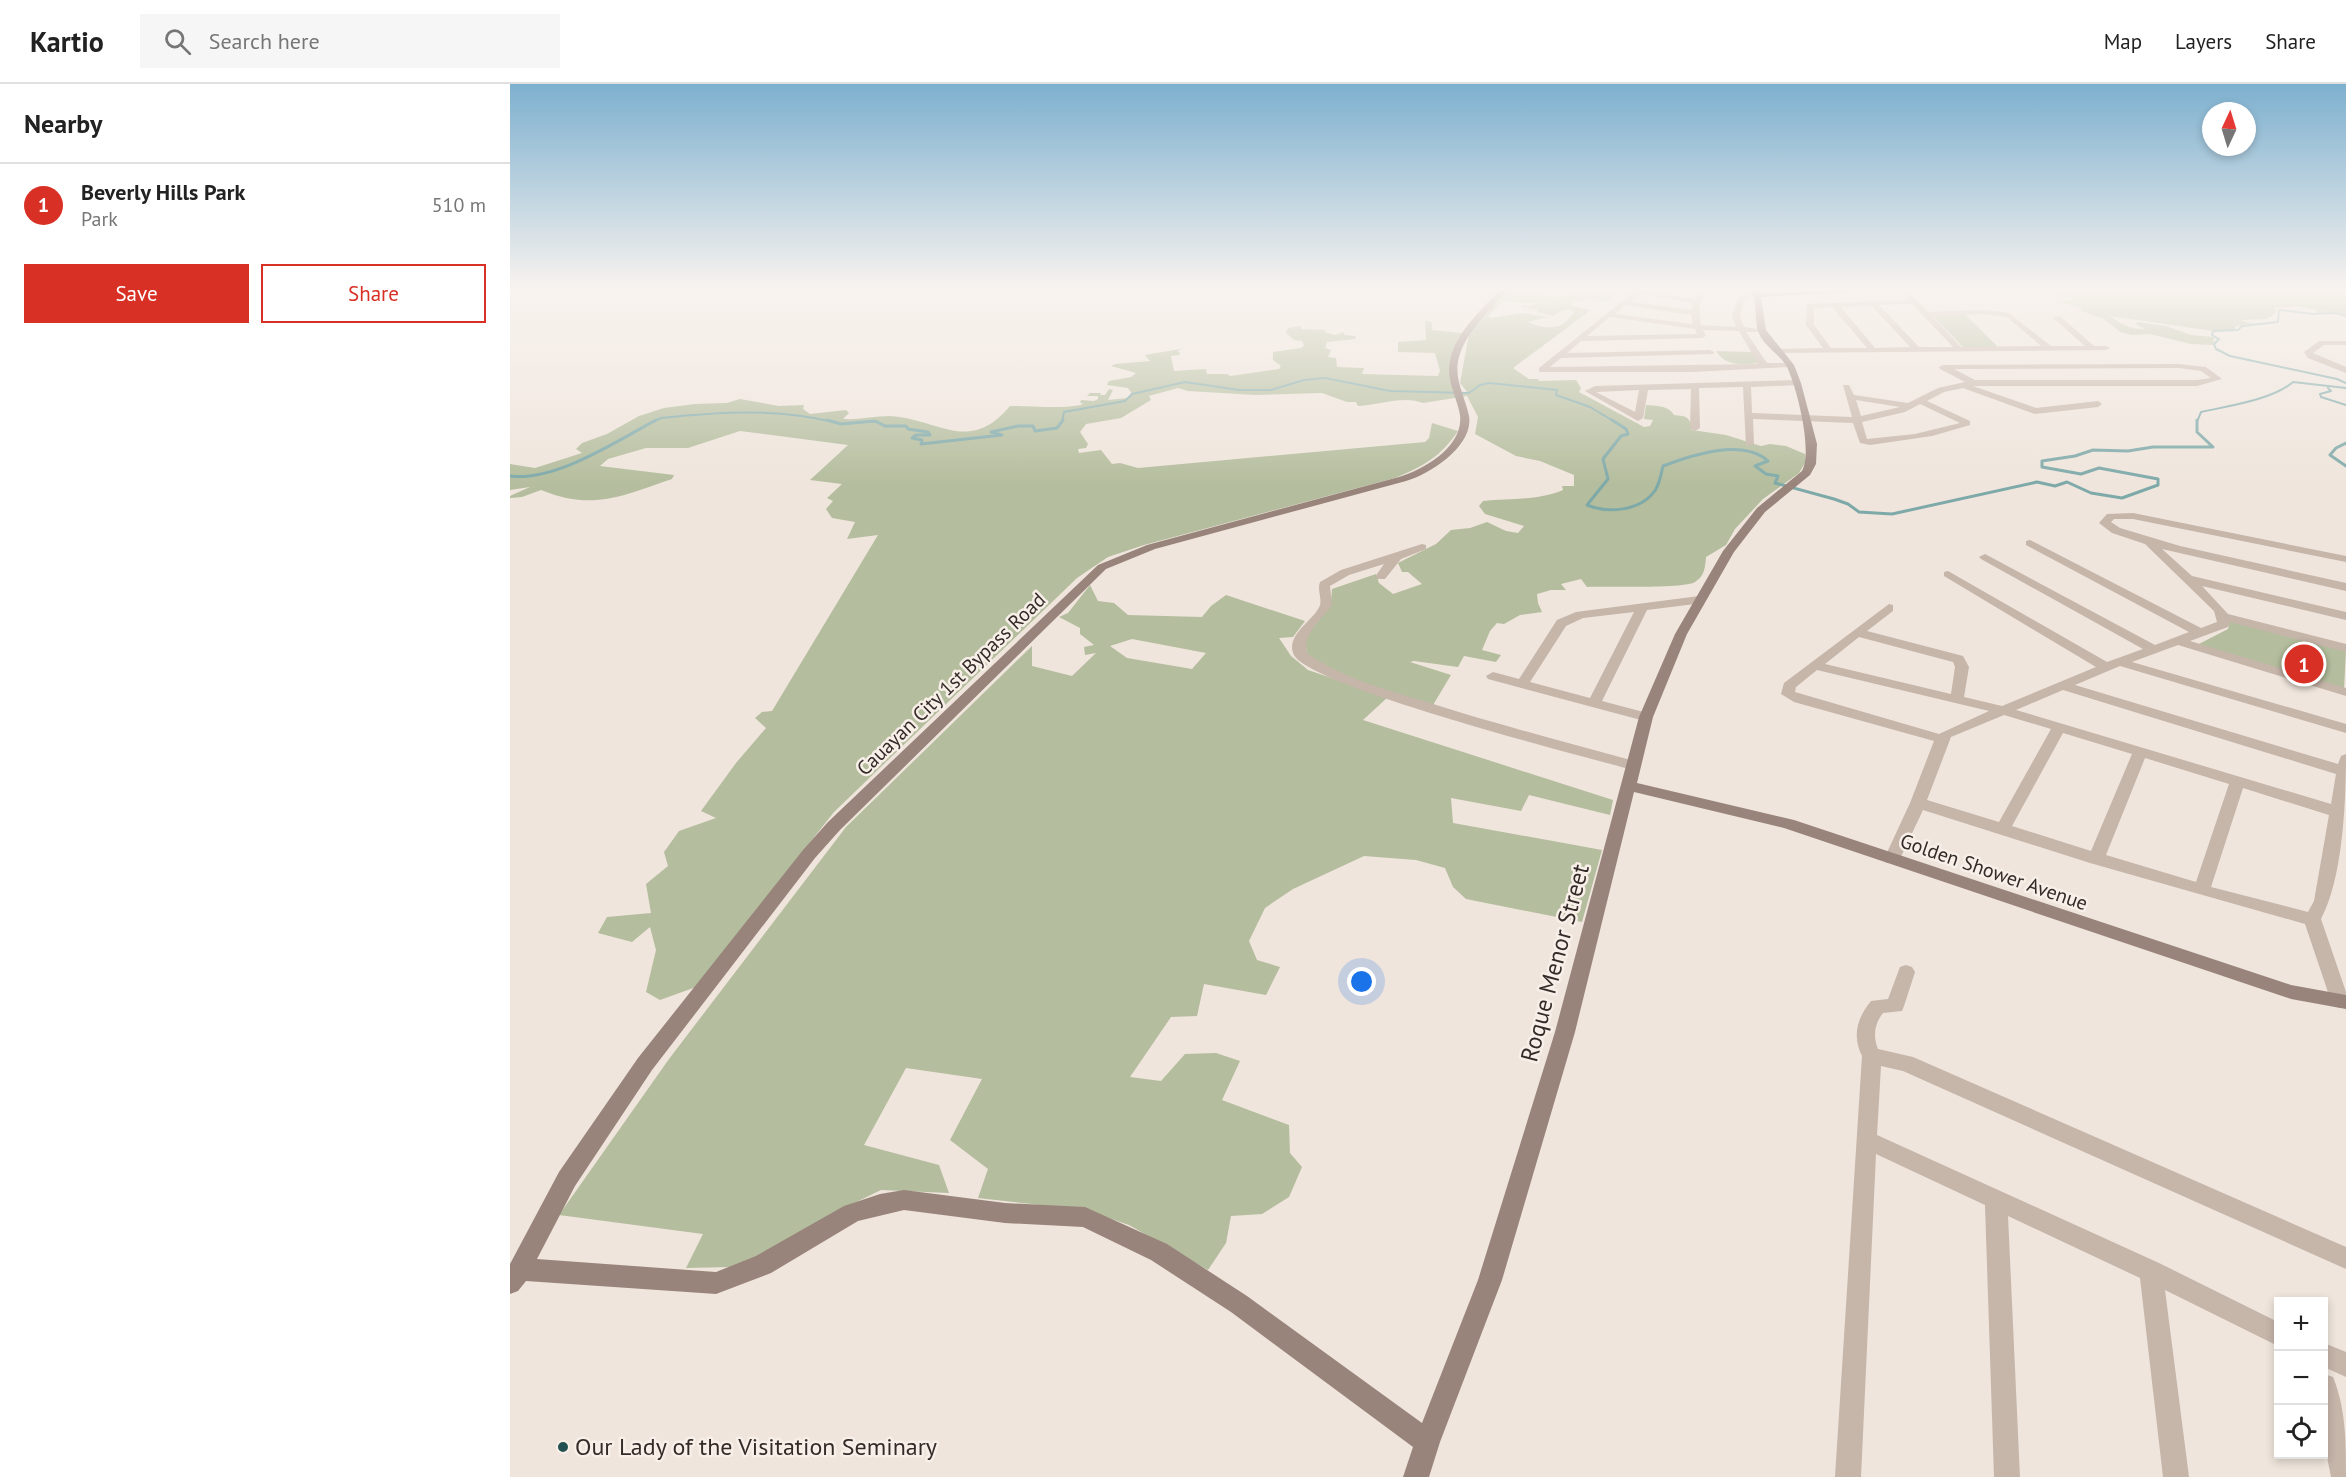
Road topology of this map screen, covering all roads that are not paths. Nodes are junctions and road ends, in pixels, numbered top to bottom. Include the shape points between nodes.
1 (1456, 355) edge
2 (1596, 355) edge
3 (1712, 355) edge
4 (1757, 355) edge
5 (1780, 355) edge
6 (2311, 355) edge
7 (1558, 356) joint
8 (1790, 365) junction
9 (2108, 365) junction
10 (1764, 366) junction
11 (1728, 367) junction
12 (2346, 370) edge
13 (1797, 383) junction
14 (1973, 383) junction
15 (2135, 383) junction
16 (1747, 385) junction
17 (1962, 385) junction
18 (1695, 386) junction
19 (1846, 387) dead end
20 (1644, 388) junction
21 (1851, 397) junction
22 (1920, 401) junction
23 (2098, 404) dead end
24 (1909, 407) junction
25 (1747, 416) junction
26 (1806, 419) junction
27 (1857, 420) junction
28 (1695, 428) dead end
29 (1749, 444) dead end
30 (2030, 543) dead end
31 (2150, 543) junction
32 (1422, 547) dead end
33 (1986, 557) dead end
34 (1395, 559) junction
35 (2346, 559) edge
36 (1948, 574) dead end
37 (1381, 577) dead end
38 (2185, 578) junction
39 (2346, 587) edge
40 (1699, 600) junction
41 (1642, 608) junction
42 (1889, 608) dead end
43 (2224, 616) junction
44 (2346, 616) edge
45 (1857, 633) junction
46 (2200, 633) junction
47 (2178, 641) junction
48 (2346, 648) edge
49 (2152, 650) junction
50 (2120, 662) junction
51 (1816, 666) junction
52 (2106, 667) junction
53 (1493, 676) dead end
54 (1523, 683) junction
55 (2064, 686) junction
56 (2346, 692) edge
57 (1957, 699) junction
58 (1594, 703) junction
59 (2002, 710) junction
60 (1646, 717) junction
61 (2059, 727) junction
62 (2346, 729) edge
63 (1942, 739) junction
64 (2141, 751) junction
65 (1633, 765) junction
66 (2344, 765) edge
67 (2237, 782) junction
68 (1628, 786) junction
69 (1918, 803) junction
70 (2338, 812) junction
71 (2003, 828) junction
72 (2096, 859) junction
73 (1892, 860) junction
74 (2202, 890) junction
75 (2312, 919) junction
76 (1906, 972) dead end
77 (2343, 1001) edge
78 (1872, 1056) junction
79 (1867, 1140) junction
80 (1996, 1199) junction
81 (2346, 1258) edge
82 (2151, 1271) junction
83 (515, 1276) edge
84 (2274, 1332) edge
85 (2328, 1357) edge
86 (2346, 1365) edge
87 (2328, 1404) edge
88 (1427, 1442) junction
89 (1416, 1477) edge
90 (1848, 1477) edge
91 (2007, 1477) edge
92 (2176, 1477) edge
93 (2344, 1477) edge

1 - 83 street, Cauayan City 1st Bypass Road via 1456,392 1465,416 1461,436 1431,467 1398,480 1116,559 1091,577 834,826 645,1064 567,1179
2 - 7 street
3 - 11 street
4 - 10 street
5 - 8 street
6 - 12 street
7 - 11 street via 1542,370
8 - 10 street
8 - 13 street, Roque Menor Street
9 - 14 street via 1943,367
9 - 15 street
9 - 15 street via 2188,366 2203,369 2218,379
10 - 11 street
13 - 16 street
13 - 26 street, Roque Menor Street
14 - 15 street
14 - 17 street
16 - 18 street
16 - 25 street
17 - 22 street
17 - 23 street via 2035,411
18 - 20 street
18 - 28 street
19 - 21 street
20 - 20 street via 1638,418 1589,391 1594,389
21 - 24 street
21 - 27 street
22 - 24 street
22 - 27 street via 1967,423 1869,443 1863,441
24 - 27 street
25 - 26 street
25 - 29 street
26 - 27 street
26 - 40 street, Roque Menor Street via 1813,454 1806,473 1761,510
30 - 46 street
31 - 35 street via 2109,529 2104,523 2111,516 2133,516
31 - 38 street
31 - 39 street
32 - 34 street
33 - 49 street
34 - 37 street
34 - 65 street via 1334,576 1324,585 1326,605 1301,639 1302,658 1327,673 1409,702
36 - 52 street
38 - 43 street
38 - 44 street
40 - 41 street
40 - 60 street, Roque Menor Street
41 - 54 street via 1566,619
41 - 58 street
42 - 45 street
43 - 46 street via 2221,627
43 - 48 street
45 - 51 street
45 - 57 street via 1958,659 1962,667
46 - 47 street
47 - 49 street
47 - 56 street
49 - 50 street
50 - 52 street
50 - 62 street
51 - 57 street
51 - 63 street via 1789,686 1791,696
52 - 55 street
53 - 54 street
54 - 58 street
55 - 59 street
55 - 66 street
57 - 59 street
58 - 60 street
59 - 61 street
59 - 63 street via 1959,727
60 - 65 street, Roque Menor Street
61 - 64 street
61 - 71 street
63 - 69 street
64 - 67 street
64 - 72 street
65 - 68 street, Roque Menor Street
66 - 70 street
67 - 70 street
67 - 74 street
68 - 73 street, Golden Shower Avenue via 1788,825
68 - 88 street, Roque Menor Street via 1565,1032 1490,1280
69 - 71 street
69 - 73 street
70 - 75 street via 2322,901
71 - 72 street
72 - 74 street
73 - 77 street, Golden Shower Avenue via 2291,992
74 - 75 street
75 - 77 street
76 - 78 street via 1895,1006 1878,1006 1868,1019 1866,1041
78 - 79 street
78 - 81 street via 1906,1063
79 - 80 street
79 - 90 street
80 - 82 street
80 - 91 street
82 - 84 street
82 - 92 street
83 - 88 street via 716,1283 763,1265 852,1213 903,1200 1005,1213 1085,1217 1159,1252 1239,1304
85 - 86 street
87 - 93 street
88 - 89 street, Roque Menor Street

